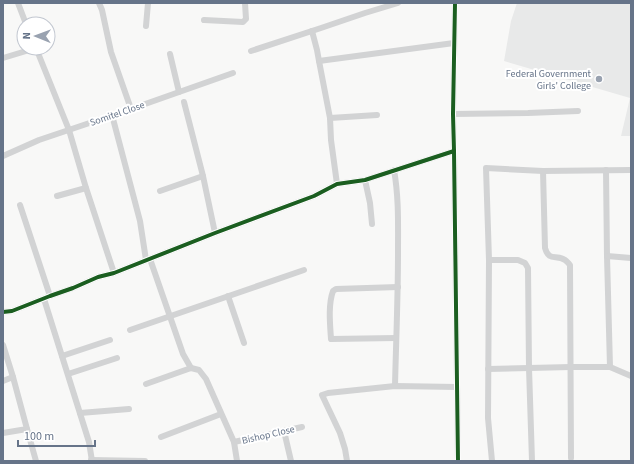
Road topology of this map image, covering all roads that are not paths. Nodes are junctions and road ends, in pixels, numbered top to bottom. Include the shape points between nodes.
1 (18, 3) edge
2 (99, 3) edge
3 (148, 3) edge
4 (245, 3) edge
5 (398, 3) edge
6 (455, 3) edge
7 (23, 16) edge
8 (204, 20) dead end
9 (146, 26) dead end
10 (312, 31) junction
11 (454, 43) junction
12 (251, 51) dead end
13 (16, 54) edge
14 (170, 54) dead end
15 (39, 56) edge
16 (3, 58) edge
17 (319, 61) junction
18 (232, 73) dead end
19 (179, 92) junction
20 (184, 102) dead end
21 (131, 109) junction
22 (578, 111) dead end
23 (453, 114) junction
24 (377, 115) dead end
25 (112, 116) junction
26 (330, 118) junction
27 (68, 130) junction
28 (454, 151) junction
29 (3, 156) edge
30 (394, 170) junction
31 (606, 170) junction
32 (631, 170) edge
33 (543, 171) junction
34 (203, 176) junction
35 (365, 180) junction
36 (337, 184) junction
37 (86, 188) junction
38 (160, 191) dead end
39 (57, 196) dead end
40 (20, 205) dead end
41 (372, 224) dead end
42 (215, 233) junction
43 (607, 256) junction
44 (631, 258) edge
45 (148, 260) junction
46 (489, 260) junction
47 (304, 270) dead end
48 (114, 273) junction
49 (398, 286) junction
50 (228, 296) junction
51 (47, 297) junction
52 (3, 312) edge
53 (170, 316) junction
54 (130, 330) dead end
55 (396, 338) junction
56 (110, 340) dead end
57 (244, 342) dead end
58 (3, 345) edge
59 (62, 356) junction
60 (118, 358) dead end
61 (571, 367) junction
62 (610, 367) junction
63 (191, 368) junction
64 (488, 368) junction
65 (529, 368) junction
66 (68, 374) junction
67 (631, 376) edge
68 (14, 377) junction
69 (3, 381) edge
70 (146, 384) dead end
71 (395, 386) junction
72 (458, 387) junction
73 (129, 409) dead end
74 (80, 413) junction
75 (221, 414) junction
76 (302, 427) dead end
77 (27, 429) junction
78 (284, 431) junction
79 (3, 433) edge
80 (161, 437) dead end
81 (234, 442) junction
82 (571, 458) dead end
83 (36, 461) edge
84 (92, 461) edge
85 (145, 461) edge
86 (237, 461) edge
87 (291, 461) edge
88 (347, 461) edge
89 (458, 461) edge
90 (492, 461) edge
91 (532, 461) edge

1 - 7 street
2 - 21 street via 111,52
3 - 9 street
4 - 8 street via 246,19 243,22
5 - 10 street
6 - 11 street
10 - 12 street
10 - 17 street
11 - 17 street
11 - 23 street
13 - 16 street
14 - 19 street
15 - 27 street
17 - 26 street
18 - 19 street, Somitel Close
19 - 21 street, Somitel Close
20 - 34 street
21 - 25 street, Somitel Close
22 - 23 street
23 - 28 street
24 - 26 street
25 - 27 street, Somitel Close
25 - 45 street
26 - 36 street
27 - 29 street, Somitel Close via 30,143
27 - 37 street
28 - 30 street
28 - 72 street
30 - 35 street
30 - 49 street via 398,208
31 - 32 street
31 - 33 street
31 - 43 street
33 - 46 street via 486,168
33 - 61 street via 545,248 551,257 558,257 570,265
34 - 38 street
34 - 42 street
35 - 36 street
35 - 41 street
36 - 42 street via 314,196
37 - 39 street
37 - 48 street
40 - 51 street
42 - 45 street
43 - 44 street
43 - 62 street
45 - 48 street
45 - 53 street
46 - 64 street
46 - 65 street via 518,260 525,263 528,268
47 - 50 street
48 - 51 street
49 - 55 street
49 - 55 street via 336,289 332,294 330,319 331,339
50 - 53 street
50 - 57 street
51 - 52 street
51 - 59 street
53 - 54 street
53 - 63 street via 183,354
55 - 71 street
56 - 59 street
58 - 68 street
59 - 66 street
60 - 66 street
61 - 62 street
61 - 65 street
61 - 82 street
62 - 67 street
63 - 70 street
63 - 75 street via 199,370 206,379
64 - 65 street
64 - 90 street via 488,418
65 - 91 street
66 - 74 street
68 - 69 street
68 - 77 street
71 - 72 street
71 - 88 street via 322,395 340,433
72 - 89 street
73 - 74 street
74 - 84 street
75 - 80 street
75 - 81 street
76 - 78 street, Bishop Close
77 - 79 street
77 - 83 street
78 - 81 street, Bishop Close
78 - 87 street
81 - 86 street
84 - 85 street

